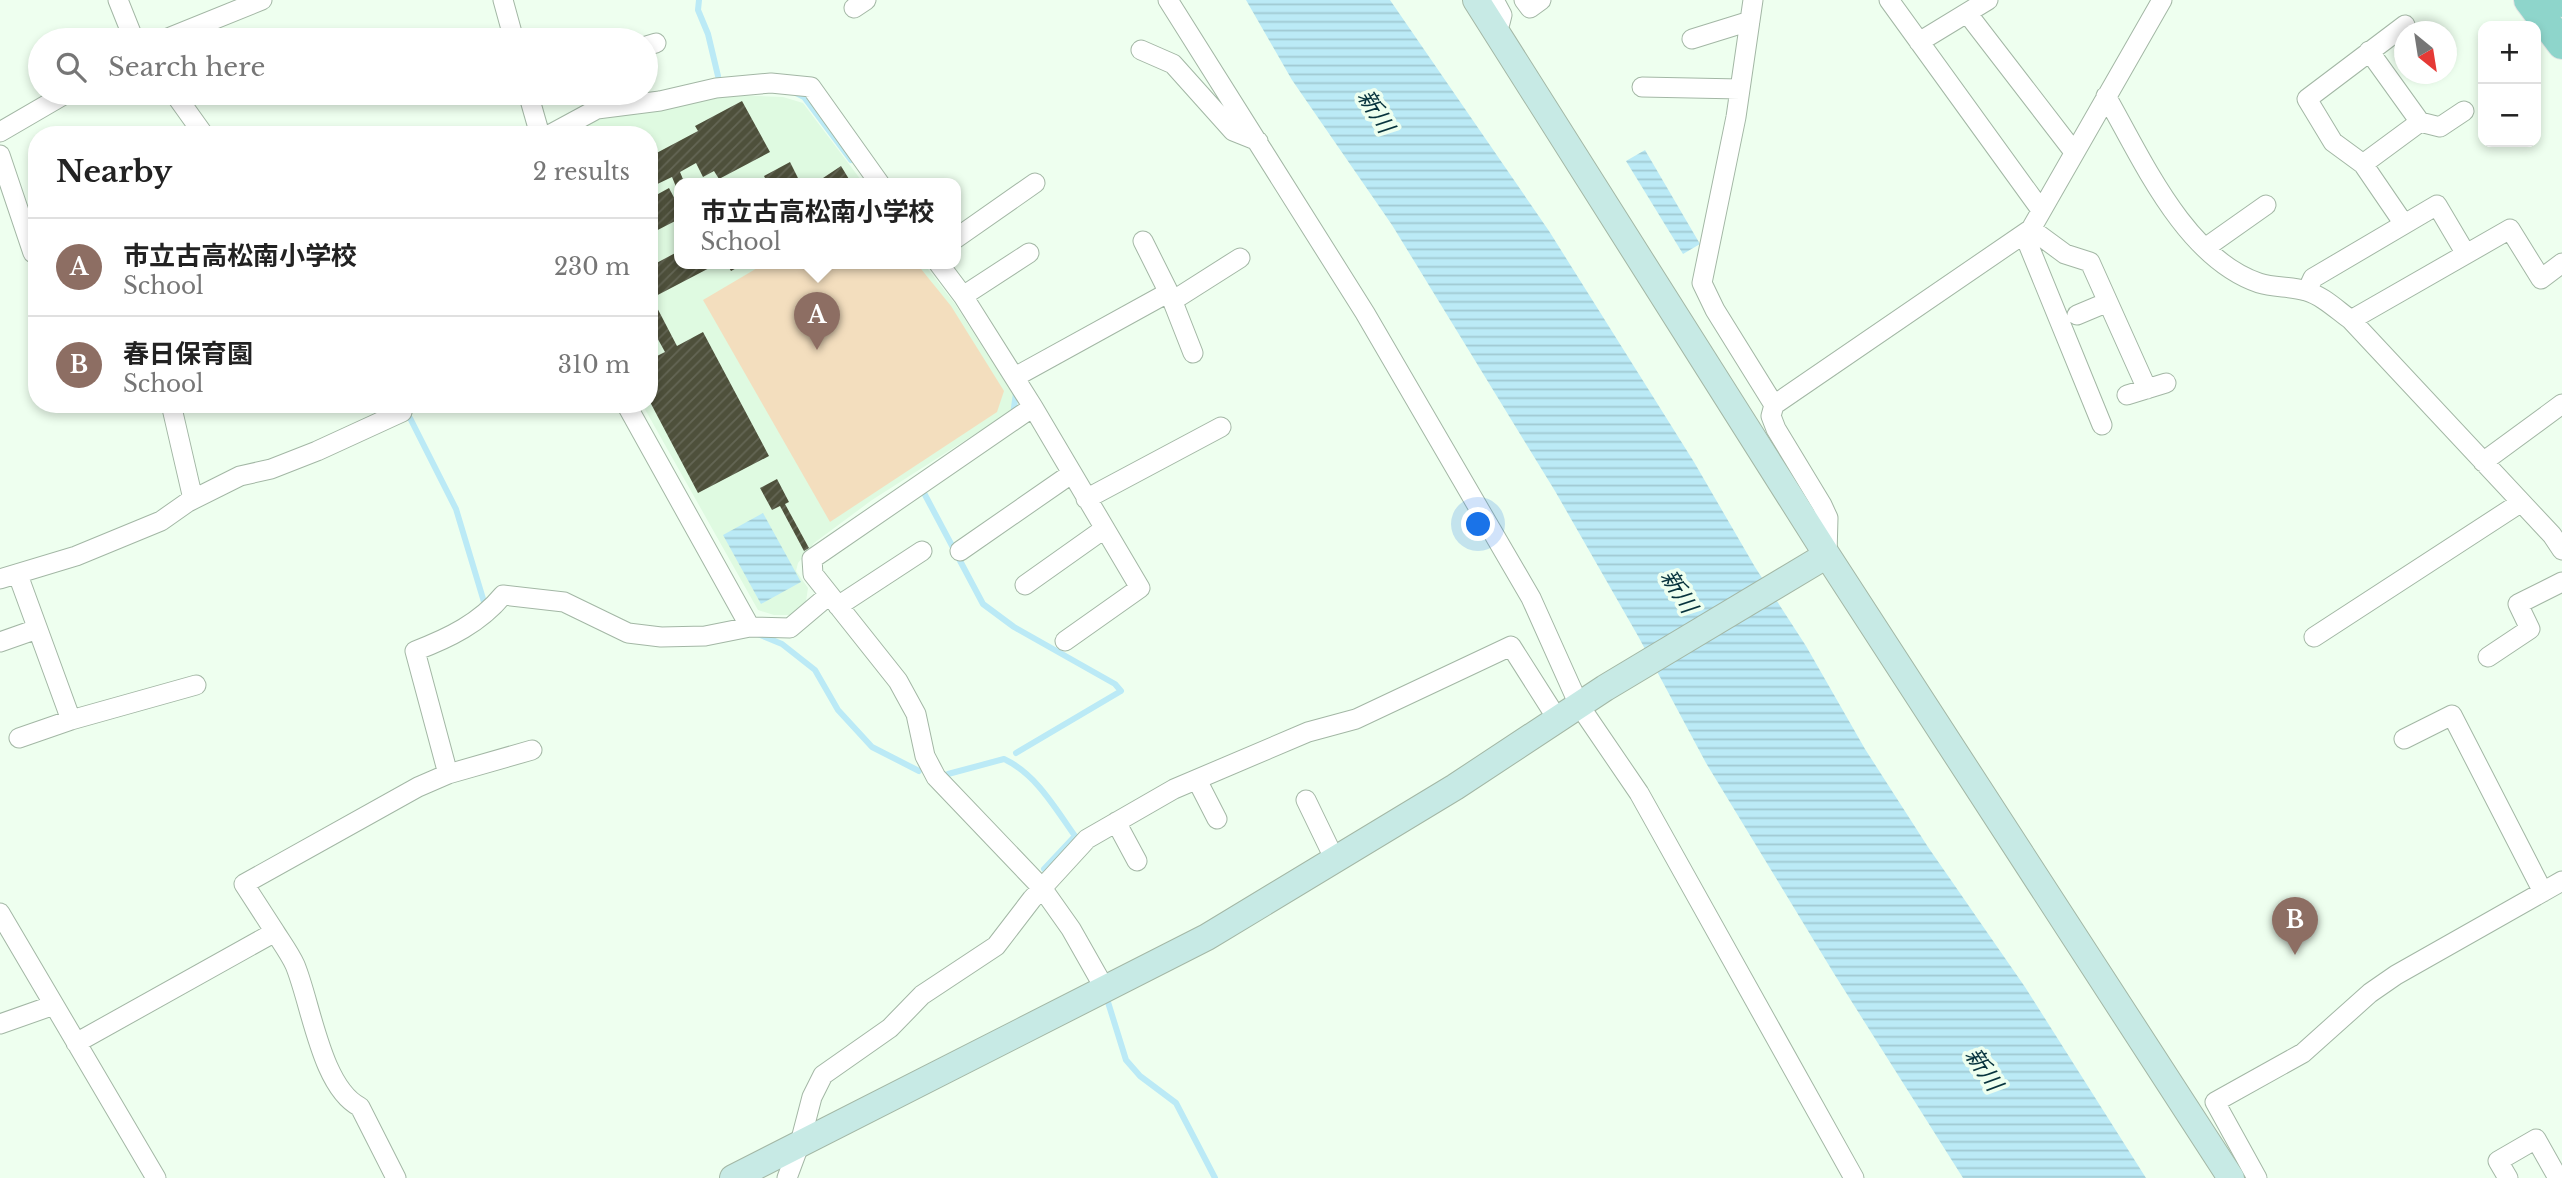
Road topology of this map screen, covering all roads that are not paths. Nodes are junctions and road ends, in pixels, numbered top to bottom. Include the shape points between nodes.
1 (118, 0) edge
2 (262, 0) edge
3 (503, 0) edge
4 (1168, 0) edge
5 (1476, 0) edge
6 (1494, 0) edge
7 (1524, 0) edge
8 (1541, 0) edge
9 (1753, 0) edge
10 (1889, 0) edge
11 (1988, 0) edge
12 (2162, 0) edge
13 (2529, 0) edge
14 (1967, 13) junction
15 (1750, 21) junction
16 (1493, 27) junction
17 (129, 28) edge
18 (193, 28) edge
19 (511, 28) edge
20 (2394, 33) edge
21 (1692, 39) dead end
22 (1919, 42) junction
23 (2562, 44) edge
24 (1141, 50) dead end
25 (2369, 51) junction
26 (1642, 87) dead end
27 (1740, 89) junction
28 (2106, 96) junction
29 (658, 102) edge
30 (46, 105) edge
31 (183, 105) edge
32 (531, 105) edge
33 (633, 105) edge
34 (2464, 111) dead end
35 (2420, 122) junction
36 (198, 126) edge
37 (537, 126) edge
38 (566, 126) edge
39 (0, 132) edge
40 (1258, 141) junction
41 (2074, 152) junction
42 (0, 155) edge
43 (2363, 164) junction
44 (876, 178) edge
45 (1035, 183) dead end
46 (2266, 205) dead end
47 (2041, 210) junction
48 (2404, 225) junction
49 (2028, 232) junction
50 (28, 233) edge
51 (961, 235) edge
52 (1143, 241) dead end
53 (2205, 248) junction
54 (1029, 253) dead end
55 (2466, 254) junction
56 (1240, 258) dead end
57 (2562, 263) edge
58 (943, 269) edge
59 (2307, 291) junction
60 (963, 296) junction
61 (1171, 297) junction
62 (2108, 302) junction
63 (2077, 316) dead end
64 (2351, 320) junction
65 (1193, 353) dead end
66 (1016, 377) junction
67 (2127, 395) dead end
68 (1774, 404) junction
69 (2562, 404) edge
70 (1033, 407) junction
71 (173, 413) edge
72 (400, 413) edge
73 (631, 413) edge
74 (2102, 425) dead end
75 (1221, 427) dead end
76 (2483, 462) junction
77 (1071, 474) junction
78 (193, 499) junction
79 (1086, 499) junction
80 (2520, 503) junction
81 (1104, 529) junction
82 (2559, 539) edge
83 (922, 551) dead end
84 (960, 551) dead end
85 (1825, 556) junction
86 (9, 577) edge
87 (2562, 582) edge
88 (1026, 585) dead end
89 (834, 601) junction
90 (750, 627) junction
91 (37, 629) junction
92 (2314, 637) dead end
93 (1065, 641) dead end
94 (0, 642) edge
95 (2488, 657) dead end
96 (197, 685) dead end
97 (1568, 712) junction
98 (71, 720) junction
99 (19, 738) dead end
100 (2404, 739) dead end
101 (532, 750) dead end
102 (448, 774) junction
103 (1197, 780) junction
104 (1306, 800) dead end
105 (1217, 819) dead end
106 (1116, 822) junction
107 (1335, 860) junction
108 (1137, 861) dead end
109 (2562, 881) edge
110 (1042, 888) junction
111 (2543, 892) junction
112 (0, 913) edge
113 (275, 932) junction
114 (1105, 989) junction
115 (54, 1005) junction
116 (0, 1024) edge
117 (76, 1043) junction
118 (800, 1143) junction
119 (156, 1178) edge
120 (396, 1178) edge
121 (733, 1178) edge
122 (788, 1178) edge
123 (1854, 1178) edge
124 (2231, 1178) edge
125 (2257, 1178) edge
126 (2508, 1178) edge
127 (2558, 1178) edge

1 - 17 street
2 - 18 street
3 - 19 street
4 - 40 street
5 - 16 street
6 - 16 street via 1502,15
7 - 8 street via 1530,8
9 - 15 street
10 - 22 street
11 - 14 street
12 - 28 street
13 - 23 main road
14 - 22 street
14 - 41 street
15 - 21 street
15 - 27 street
16 - 85 street
20 - 25 street
22 - 47 street
24 - 40 street via 1173,64 1233,131
25 - 35 street
25 - 43 street via 2306,99 2333,142
26 - 27 street
27 - 68 street via 1702,283
28 - 41 street
28 - 53 street via 2173,212
29 - 44 street via 716,88 771,83 811,87
30 - 39 street
31 - 36 street
32 - 37 street
33 - 38 street via 597,109
34 - 35 street via 2440,127
35 - 43 street
40 - 97 street via 1366,313 1531,597
41 - 47 street
42 - 50 street
43 - 48 street
45 - 51 street
46 - 53 street
47 - 49 street
48 - 55 street via 2437,205
48 - 59 street via 2313,278
49 - 62 street via 2065,254 2090,262
49 - 68 street
49 - 74 street
52 - 61 street
53 - 59 street via 2259,283
54 - 60 street
55 - 57 street via 2510,229 2541,279
55 - 64 street
56 - 61 street via 1177,298
58 - 60 street
59 - 64 street
60 - 66 street
61 - 65 street
61 - 66 street via 1162,296
62 - 63 street
62 - 67 street via 2156,386
64 - 76 street
66 - 70 street
68 - 85 street via 1771,416 1776,429 1828,519
69 - 76 street
70 - 77 street
70 - 89 street via 812,559 813,574
71 - 78 street
72 - 78 street
73 - 90 street
75 - 79 street
76 - 80 street
77 - 79 street
77 - 84 street
78 - 86 street via 161,521
79 - 81 street
80 - 82 street
80 - 92 street
81 - 88 street
81 - 93 street via 1140,588
83 - 89 street
85 - 97 street
85 - 124 street
86 - 91 street
87 - 95 street via 2518,604 2530,629
89 - 90 street via 790,628
89 - 110 street via 898,681 916,714 925,756 936,777
90 - 102 street via 705,636 628,633 565,602 503,595 487,613 449,638 415,651
91 - 94 street
91 - 98 street
96 - 98 street
97 - 103 street via 1511,646 1356,719 1308,732
97 - 107 street
97 - 123 street via 1639,793
98 - 99 street
100 - 111 street via 2452,715
101 - 102 street
102 - 113 street via 244,884
103 - 105 street
103 - 106 street
104 - 107 street
106 - 108 street
106 - 110 street via 1087,839
107 - 114 street via 1208,937
109 - 111 street
110 - 114 street
110 - 118 street via 996,946 922,995 890,1028 823,1075
111 - 125 street via 2396,975 2303,1053 2215,1102
112 - 115 street
113 - 117 street
113 - 120 street via 295,965 313,1028 338,1085 360,1107
114 - 118 street
115 - 116 street
115 - 117 street
117 - 119 street
118 - 121 street
118 - 122 street
126 - 127 street via 2498,1161 2536,1139

